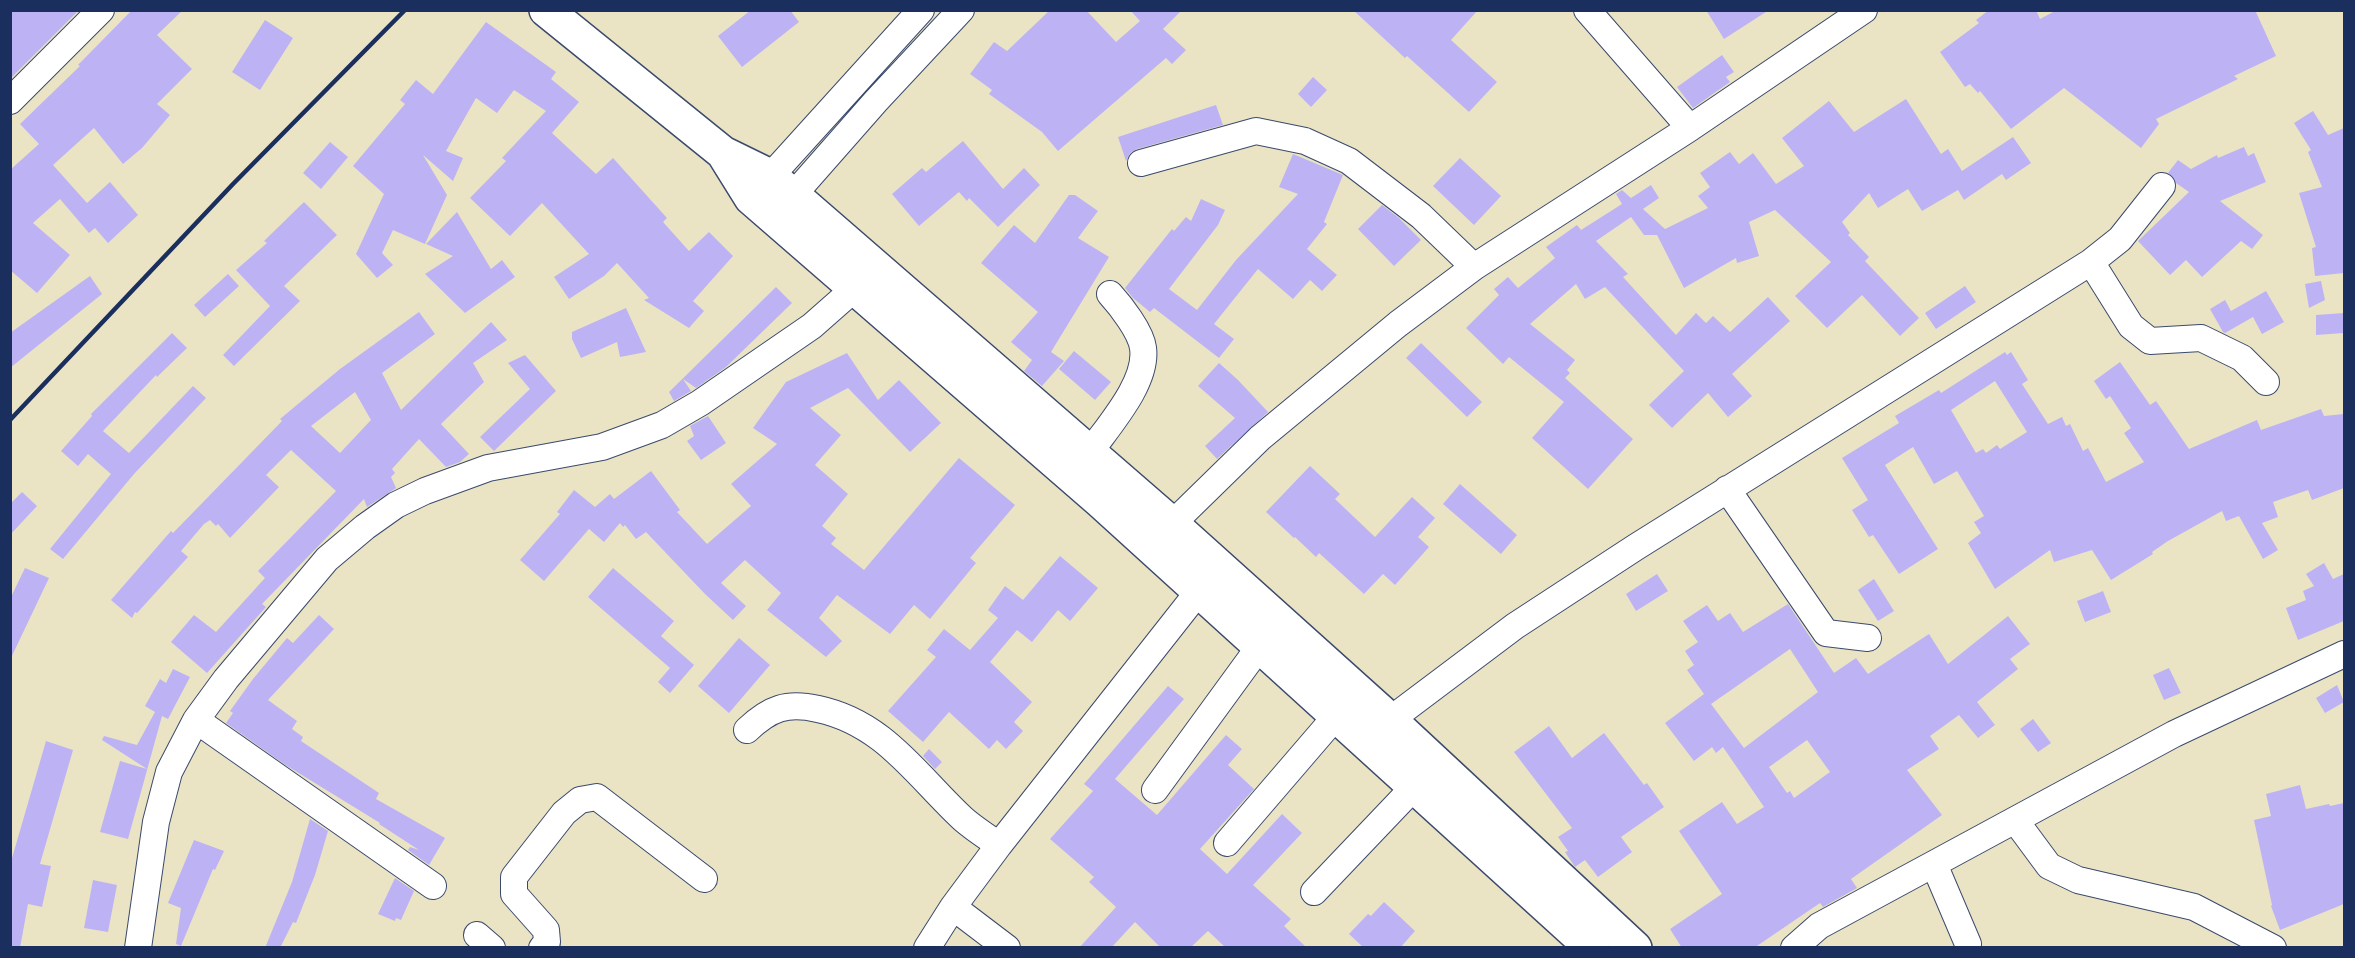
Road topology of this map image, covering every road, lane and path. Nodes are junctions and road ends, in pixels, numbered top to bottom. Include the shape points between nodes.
1 (101, 10) edge
2 (546, 10) edge
3 (921, 10) edge
4 (962, 10) edge
5 (1587, 10) edge
6 (1864, 10) edge
7 (10, 101) edge
8 (1690, 128) junction
9 (1140, 163) dead end
10 (2162, 186) dead end
11 (772, 197) junction
12 (2091, 262) junction
13 (1474, 267) junction
14 (854, 289) junction
15 (1110, 294) dead end
16 (2266, 382) dead end
17 (1056, 443) junction
18 (1090, 453) junction
19 (1727, 489) junction
20 (1172, 524) junction
21 (1216, 591) junction
22 (1868, 638) dead end
23 (1260, 646) junction
24 (2344, 654) edge
25 (1337, 715) junction
26 (196, 720) junction
27 (1390, 720) junction
28 (747, 730) dead end
29 (1415, 786) junction
30 (1155, 790) dead end
31 (2015, 819) junction
32 (1227, 843) dead end
33 (999, 845) junction
34 (1934, 864) junction
35 (704, 879) dead end
36 (433, 886) dead end
37 (1314, 892) dead end
38 (953, 907) junction
39 (1969, 946) edge
40 (138, 948) edge
41 (542, 948) edge
42 (927, 948) edge
43 (1007, 948) edge
44 (1592, 948) edge
45 (1635, 948) edge
46 (1794, 948) edge
47 (2273, 948) edge

1 - 7 street
2 - 11 main road
3 - 11 street
4 - 11 street via 876,101
5 - 8 street
6 - 8 street
8 - 13 street
9 - 13 street via 1256,131 1305,141 1349,161 1421,216
10 - 12 street via 2120,240
11 - 14 main road
11 - 17 main road
12 - 16 street via 2131,326 2151,340 2201,338 2242,358
12 - 19 street
13 - 20 street via 1260,438
14 - 17 main road
14 - 26 street via 812,326 662,425 602,447 488,468 425,490 396,505 327,559
15 - 18 street via 1126,312 1143,347 1140,378
17 - 18 main road
17 - 21 main road
18 - 20 main road
19 - 22 street via 1826,633
19 - 27 street via 1515,626
20 - 21 main road
21 - 23 main road
21 - 27 main road
21 - 33 street
23 - 25 main road
23 - 30 street
24 - 31 street via 2174,734
25 - 29 main road
25 - 32 street
26 - 36 street
26 - 40 street via 169,772 156,822
27 - 45 main road
28 - 33 street via 775,710 796,705 853,721 875,732 963,819
29 - 37 street
29 - 44 main road
31 - 34 street
31 - 47 street via 2049,866 2078,880 2194,907
33 - 38 street
34 - 39 street
34 - 46 street via 1819,926
35 - 41 street via 597,797 580,800 564,813 514,877 514,894 546,930 547,942
38 - 42 street
38 - 43 street

